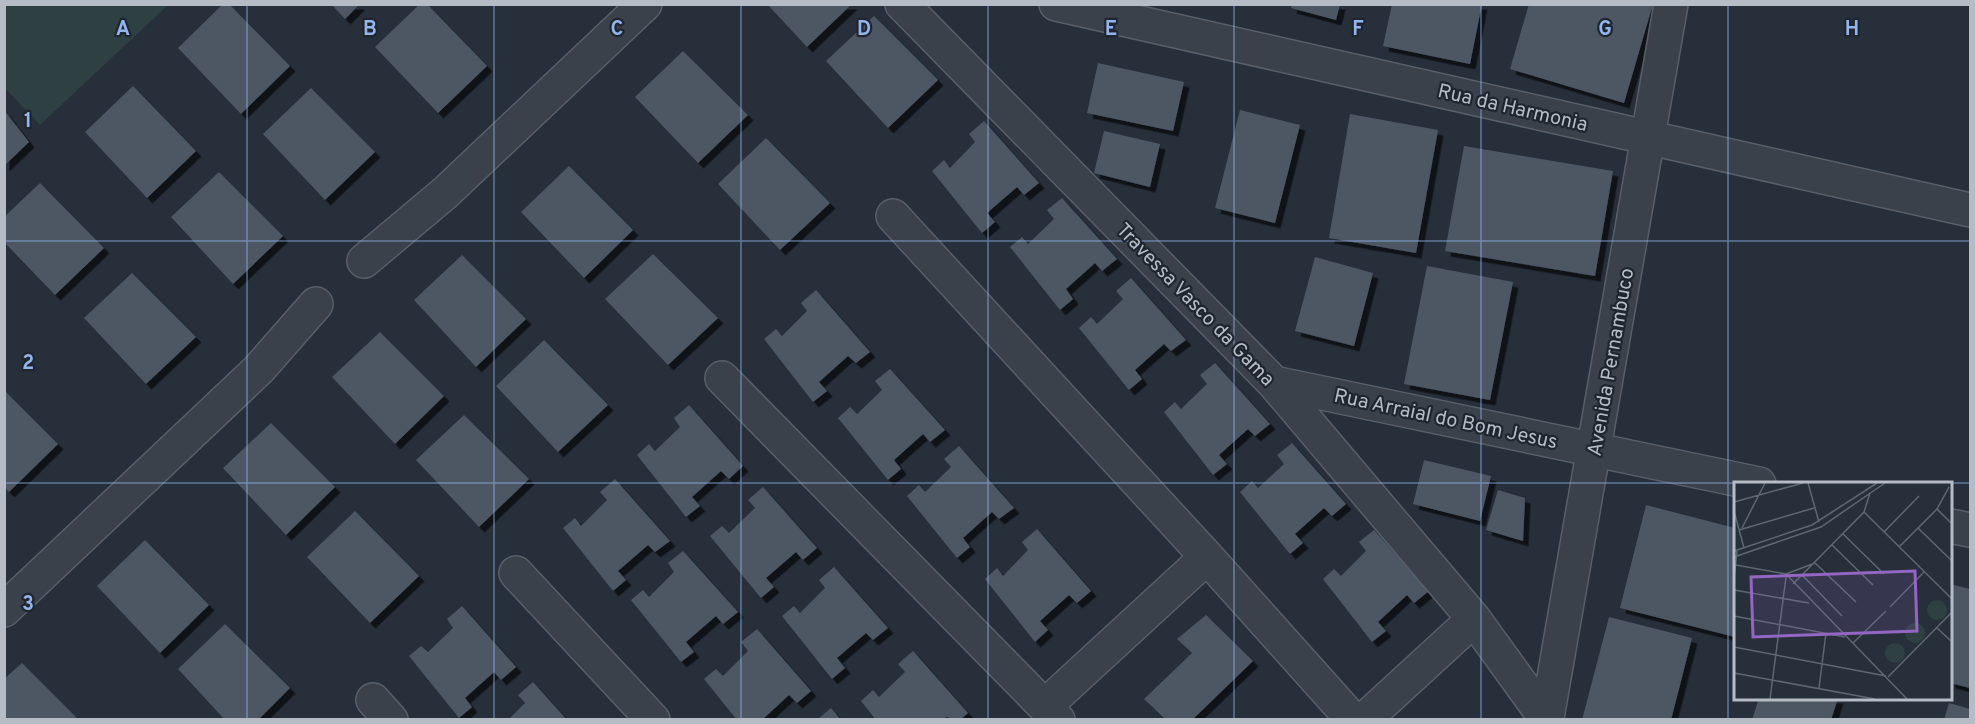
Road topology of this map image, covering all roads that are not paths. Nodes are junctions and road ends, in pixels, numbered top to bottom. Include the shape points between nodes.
1 (645, 4) edge
2 (902, 4) edge
3 (1056, 4) edge
4 (1671, 4) edge
5 (1095, 8) edge
6 (1650, 138) junction
7 (1971, 210) edge
8 (893, 216) dead end
9 (364, 261) dead end
10 (316, 304) dead end
11 (722, 378) dead end
12 (1274, 383) junction
13 (1595, 448) junction
14 (1750, 482) edge
15 (1951, 526) edge
16 (1971, 530) edge
17 (1207, 557) junction
18 (516, 573) dead end
19 (4, 610) edge
20 (1474, 619) junction
21 (1052, 713) edge
22 (1547, 719) edge
23 (653, 720) edge
24 (1353, 720) edge
25 (1364, 720) edge

1 - 9 street via 446,193
2 - 12 street, Travessa Vasco da Gama
3 - 5 street, Rua da Harmonia
4 - 6 street, Avenida Pernambuco
5 - 6 street, Rua da Harmonia
6 - 7 street, Rua da Harmonia
6 - 13 street, Avenida Pernambuco
8 - 17 street
10 - 19 street via 258,370
11 - 21 street
12 - 13 street, Rua Arraial do Bom Jesus
12 - 20 street, Travessa Vasco da Gama
13 - 14 street, Rua Arraial do Bom Jesus
13 - 22 street, Avenida Pernambuco
15 - 16 street
17 - 21 street
17 - 24 street
18 - 23 street
20 - 22 street, Travessa Vasco da Gama
20 - 25 street

